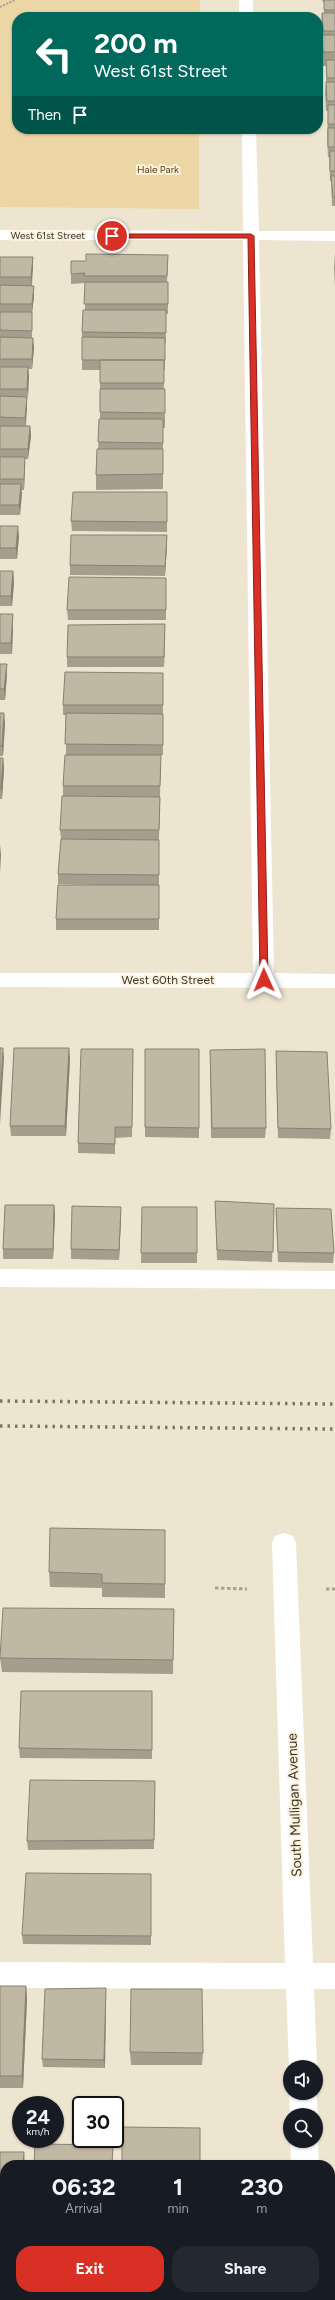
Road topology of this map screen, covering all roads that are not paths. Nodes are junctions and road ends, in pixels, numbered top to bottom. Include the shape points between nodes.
1 (246, 0) edge
2 (246, 12) edge
3 (249, 134) edge
4 (0, 235) edge
5 (251, 236) junction
6 (335, 236) edge
7 (0, 980) edge
8 (264, 980) junction
9 (335, 981) edge
10 (0, 1278) edge
11 (335, 1280) edge
12 (284, 1543) dead end
13 (0, 1975) edge
14 (300, 1976) junction
15 (335, 1976) edge
16 (302, 2060) edge
17 (304, 2148) edge
18 (305, 2160) edge

1 - 2 street
3 - 5 street
4 - 5 street, West 61st Street
5 - 6 street, West 61st Street
5 - 8 street
7 - 8 street, West 60th Street
8 - 9 street, West 60th Street
10 - 11 street
12 - 14 street, South Mulligan Avenue
13 - 14 street
14 - 15 street
14 - 16 street, South Mulligan Avenue
17 - 18 street

